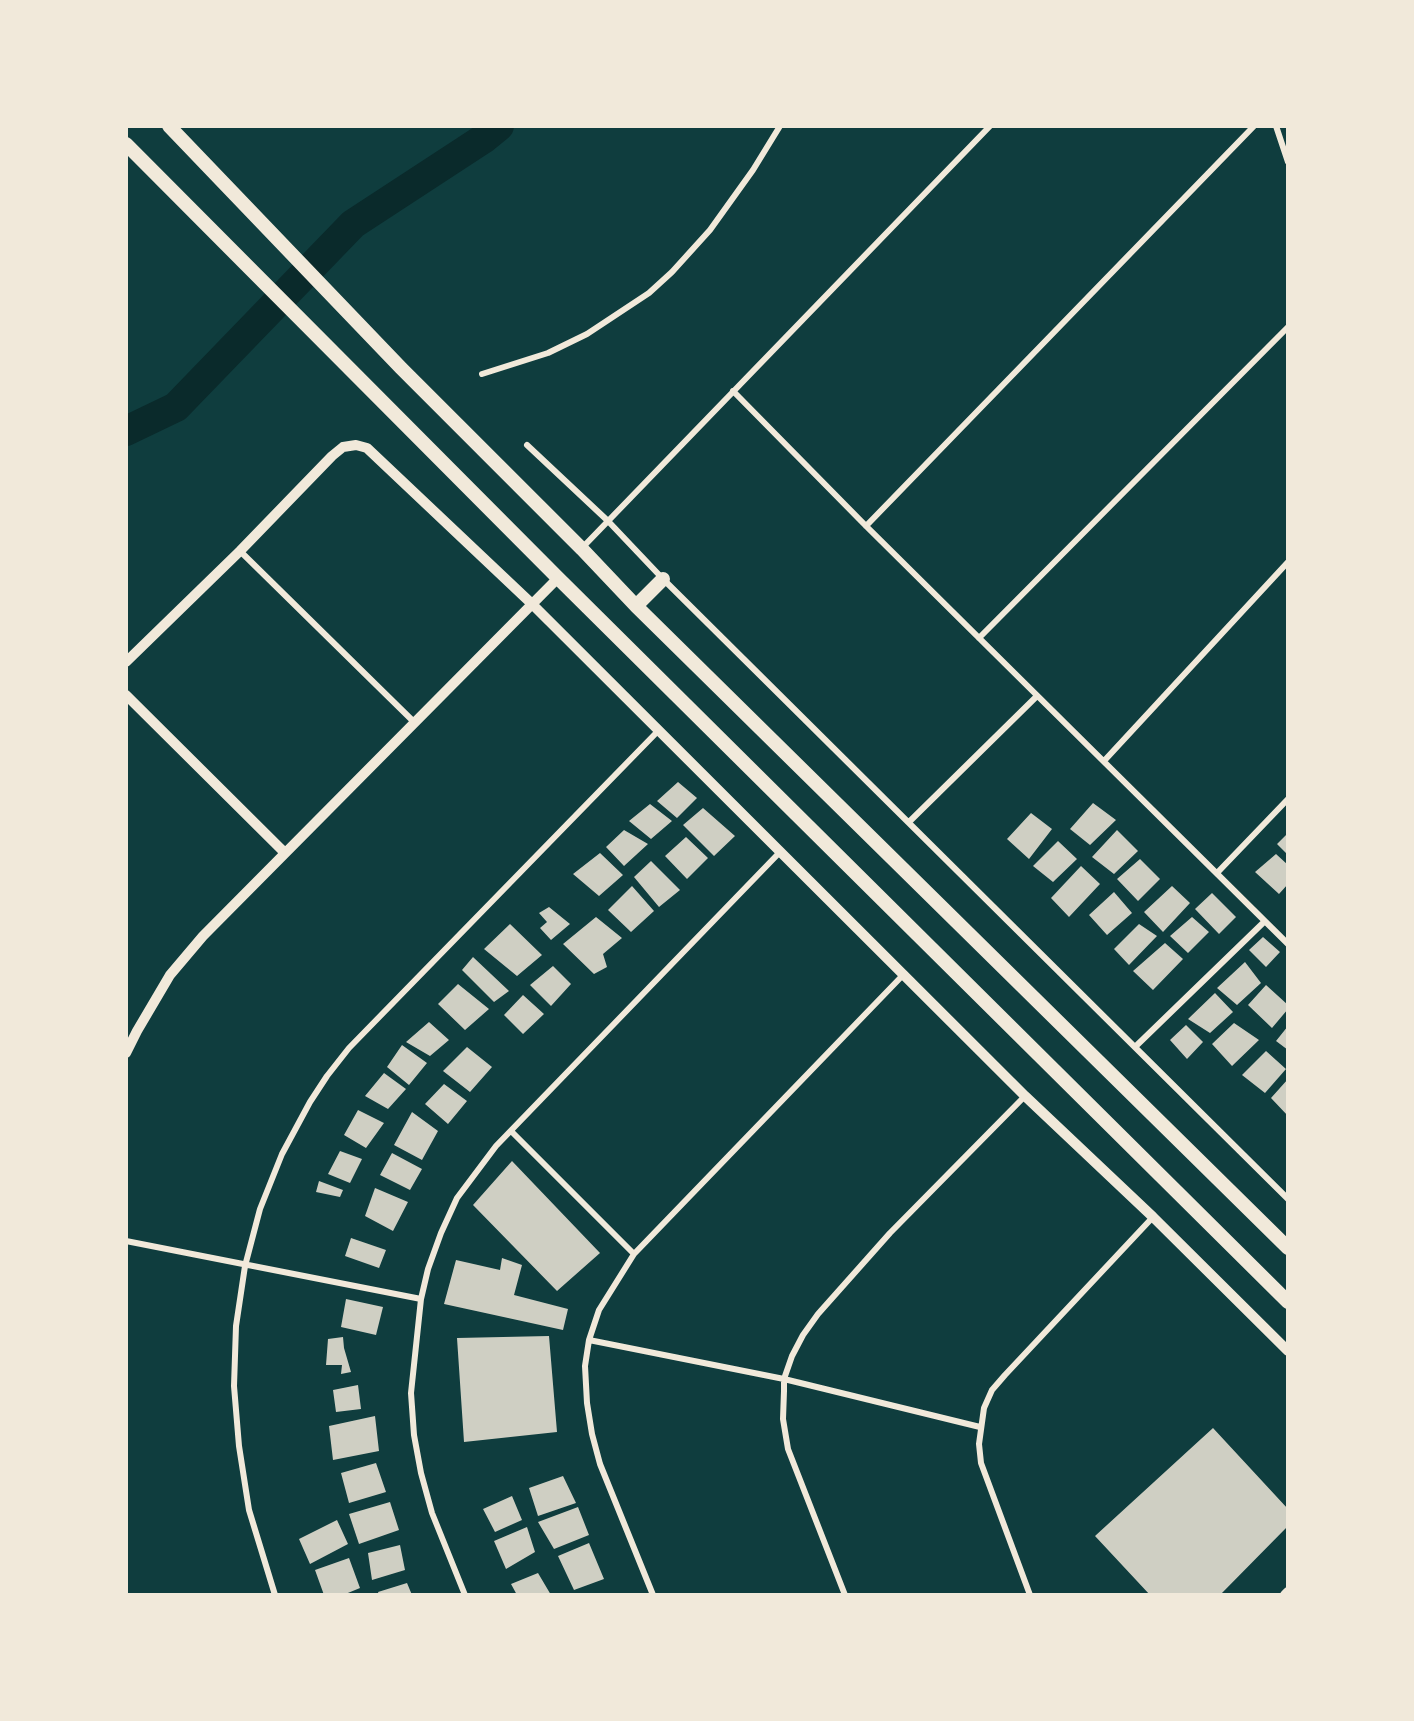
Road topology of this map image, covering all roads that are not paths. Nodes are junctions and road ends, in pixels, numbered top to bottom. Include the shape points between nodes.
1 (169, 126) edge
2 (780, 126) edge
3 (990, 126) edge
4 (1254, 126) edge
5 (1276, 126) edge
6 (126, 144) edge
7 (132, 153) edge
8 (1288, 162) edge
9 (1288, 327) edge
10 (482, 374) dead end
11 (733, 391) junction
12 (527, 445) dead end
13 (608, 521) junction
14 (866, 526) junction
15 (582, 549) junction
16 (240, 551) junction
17 (1288, 562) edge
18 (558, 578) junction
19 (663, 579) junction
20 (532, 604) junction
21 (636, 606) junction
22 (979, 638) junction
23 (126, 662) edge
24 (126, 695) edge
25 (1037, 696) junction
26 (414, 722) junction
27 (660, 730) junction
28 (1104, 761) junction
29 (1288, 799) edge
30 (909, 822) junction
31 (284, 852) junction
32 (780, 852) junction
33 (1217, 873) junction
34 (1265, 921) junction
35 (1288, 944) edge
36 (904, 974) junction
37 (1135, 1047) junction
38 (126, 1053) edge
39 (1025, 1096) junction
40 (511, 1131) junction
41 (1288, 1199) edge
42 (1153, 1217) junction
43 (126, 1241) edge
44 (1288, 1248) edge
45 (634, 1254) junction
46 (244, 1266) junction
47 (421, 1299) junction
48 (1288, 1302) edge
49 (589, 1340) junction
50 (1288, 1351) edge
51 (784, 1379) junction
52 (980, 1427) junction
53 (275, 1595) edge
54 (465, 1595) edge
55 (653, 1595) edge
56 (845, 1595) edge
57 (1030, 1595) edge

1 - 15 highway via 401,368
2 - 10 street via 710,230 649,293 587,334 548,353
3 - 11 street
4 - 14 street
5 - 8 street
6 - 7 highway
7 - 18 highway
9 - 22 street
11 - 13 street
11 - 14 street
12 - 13 street
13 - 15 street
13 - 19 street
14 - 22 street
15 - 21 highway
16 - 20 street via 332,456 343,447 356,445 379,457
16 - 23 street
16 - 26 street
17 - 28 street
18 - 20 street
18 - 48 highway
19 - 21 highway
19 - 30 street
20 - 26 street
20 - 27 street
21 - 44 highway
22 - 25 street
24 - 31 street
25 - 28 street
25 - 30 street
26 - 31 street
27 - 32 street
27 - 46 street via 349,1048 327,1076 282,1154 260,1209
28 - 33 street
29 - 33 street
30 - 37 street
31 - 38 street via 171,975
32 - 36 street
32 - 40 street
33 - 34 street
34 - 35 street
34 - 37 street
36 - 39 street
36 - 45 street
37 - 41 street
39 - 42 street
39 - 51 street via 890,1233 818,1314 792,1356
40 - 45 street
40 - 47 street via 457,1198
42 - 50 street
42 - 52 street via 992,1390
43 - 46 street
45 - 49 street via 599,1310
46 - 47 street
46 - 53 street via 235,1338 239,1446 249,1510
47 - 54 street via 411,1393 414,1434 432,1513
49 - 51 street
49 - 55 street via 585,1366 592,1434 600,1464
51 - 52 street
51 - 56 street via 783,1419 788,1449
52 - 57 street via 984,1476

